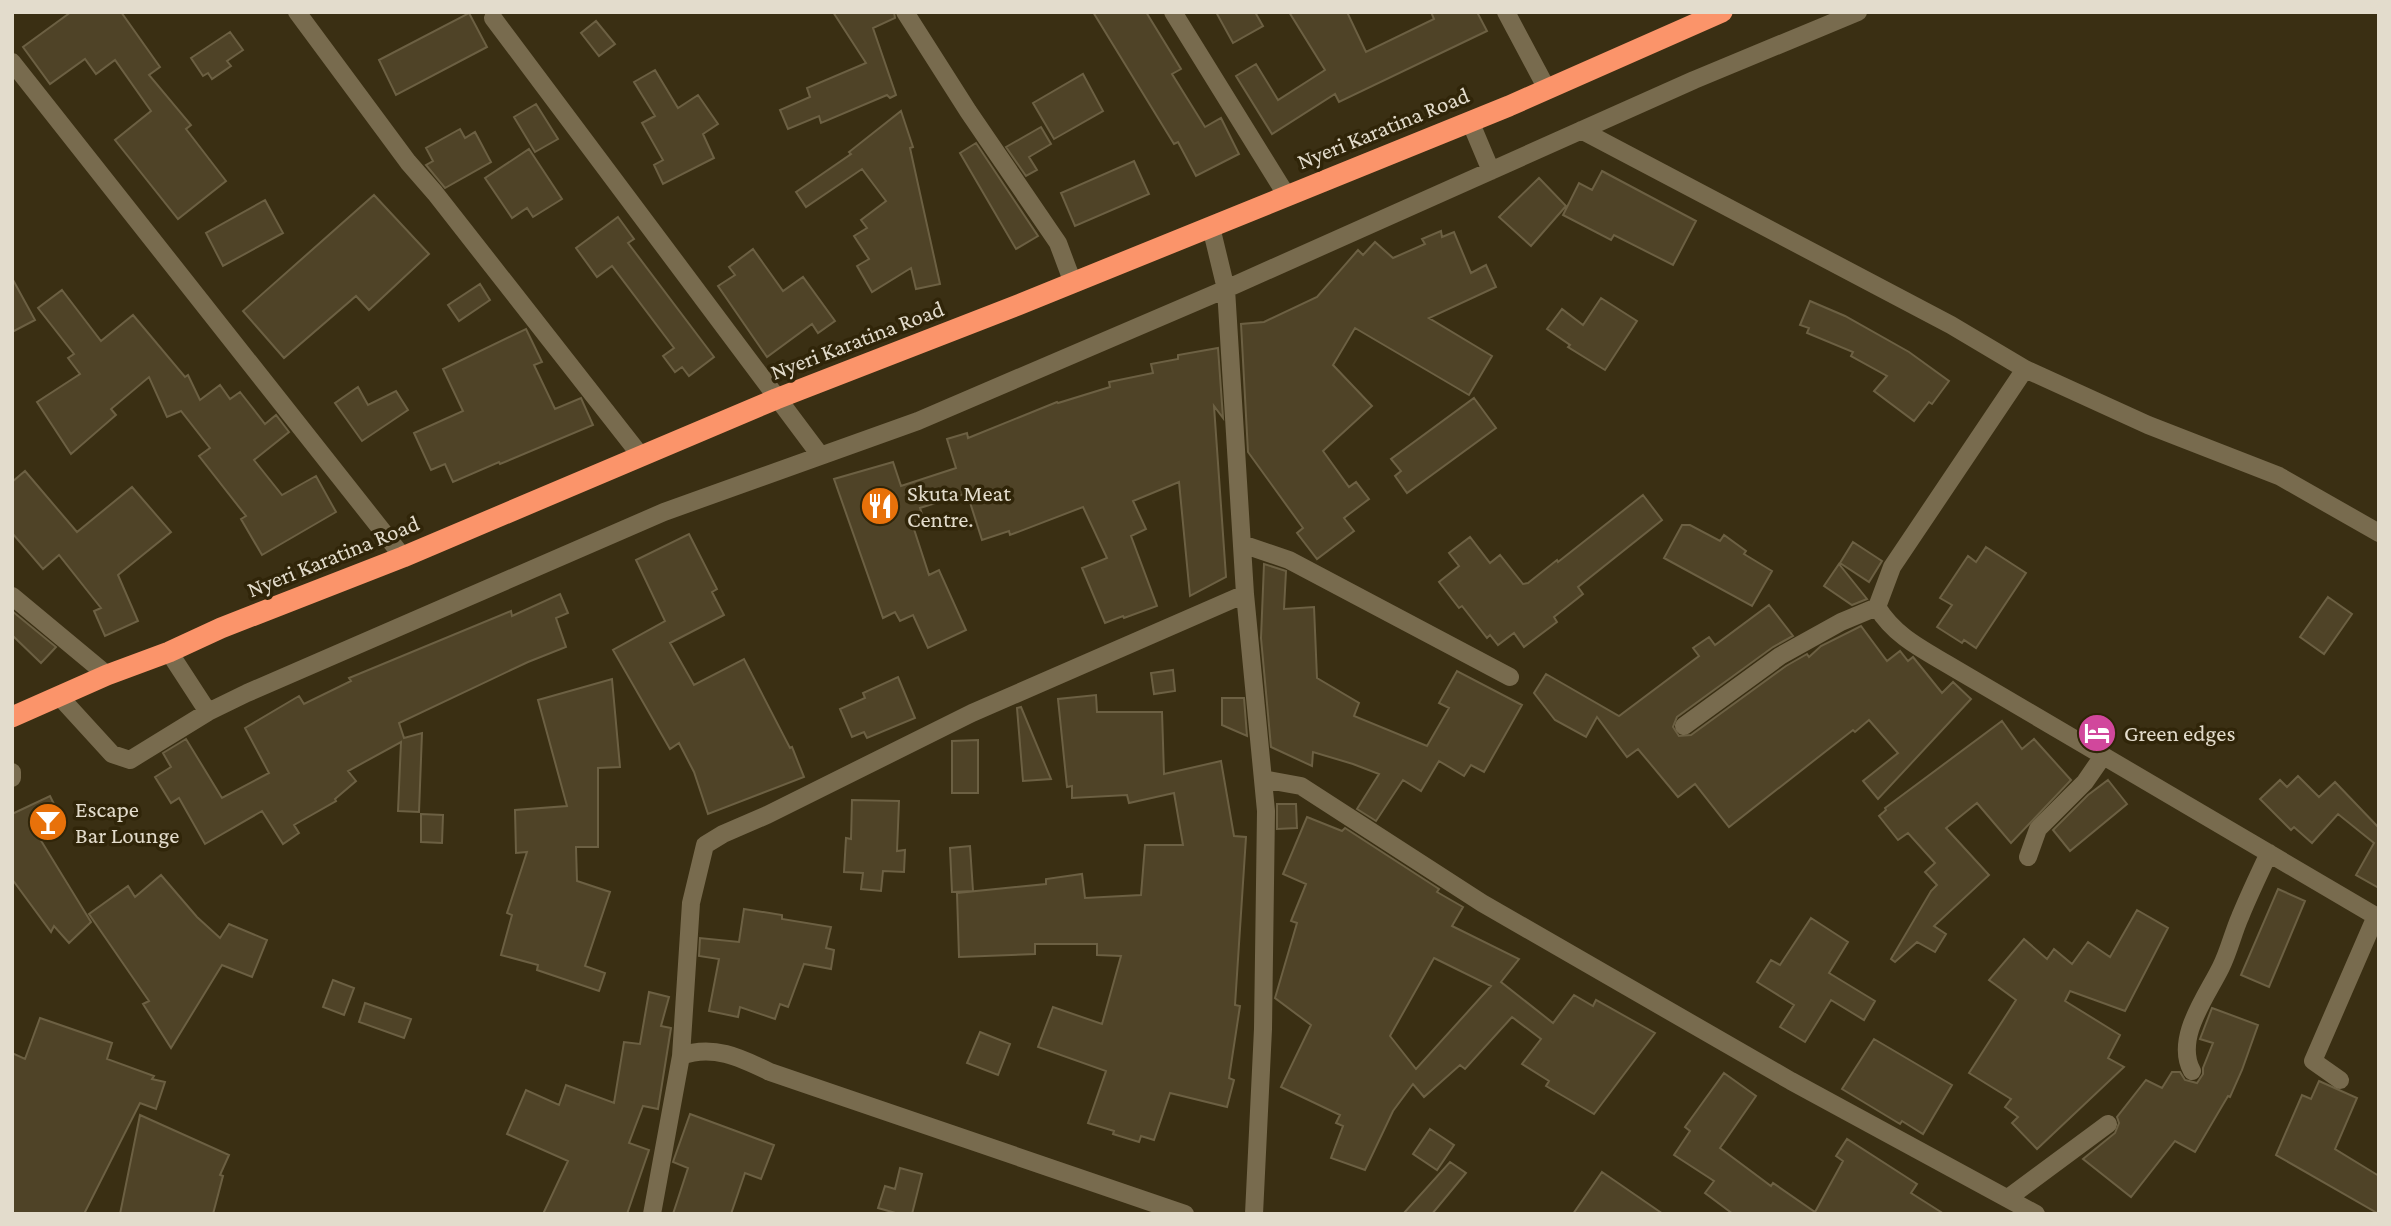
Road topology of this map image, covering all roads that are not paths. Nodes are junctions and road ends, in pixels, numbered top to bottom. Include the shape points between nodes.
1 (297, 12) edge
2 (905, 12) edge
3 (1173, 12) edge
4 (1506, 12) edge
5 (1721, 12) edge
6 (1858, 12) edge
7 (493, 18) dead end
8 (12, 62) edge
9 (1547, 89) junction
10 (1470, 121) junction
11 (1581, 130) junction
12 (1492, 170) junction
13 (1287, 196) junction
14 (1211, 227) junction
15 (1073, 283) junction
16 (1226, 289) junction
17 (2025, 369) junction
18 (776, 399) junction
19 (820, 455) junction
20 (641, 456) junction
21 (2379, 533) edge
22 (1242, 544) junction
23 (403, 557) junction
24 (1245, 594) junction
25 (12, 596) edge
26 (1877, 607) junction
27 (170, 652) junction
28 (107, 675) junction
29 (1510, 677) dead end
30 (59, 696) junction
31 (208, 712) junction
32 (12, 717) edge
33 (1684, 726) dead end
34 (2103, 756) junction
35 (12, 772) edge
36 (12, 778) edge
37 (1263, 779) junction
38 (2269, 853) junction
39 (2028, 856) dead end
40 (2377, 917) edge
41 (681, 1056) junction
42 (2192, 1071) dead end
43 (2340, 1080) dead end
44 (2108, 1124) dead end
45 (2008, 1198) junction
46 (652, 1214) edge
47 (1185, 1214) edge
48 (1254, 1214) edge
49 (2036, 1214) edge

1 - 20 street via 408,162
2 - 15 street via 1058,243
3 - 13 street
4 - 9 street
5 - 9 highway, Nyeri Karatina Road
6 - 11 street
7 - 18 street
8 - 23 street
9 - 10 highway, Nyeri Karatina Road
10 - 12 street
10 - 13 highway, Nyeri Karatina Road
11 - 12 street
11 - 17 street via 1951,325
12 - 16 street
13 - 14 highway, Nyeri Karatina Road
14 - 15 highway, Nyeri Karatina Road
14 - 16 street
15 - 18 highway, Nyeri Karatina Road
16 - 19 street via 918,421
16 - 22 street
17 - 21 street via 2279,477
17 - 26 street via 1892,568
18 - 19 street
18 - 20 highway, Nyeri Karatina Road
19 - 31 street via 664,512
20 - 23 highway, Nyeri Karatina Road
22 - 24 street
22 - 29 street via 1289,560
23 - 27 highway, Nyeri Karatina Road
24 - 37 street
24 - 41 street via 972,713 705,845 691,903
25 - 28 street
26 - 33 street via 1780,656
26 - 34 street via 1887,624 1905,639
27 - 28 highway, Nyeri Karatina Road
27 - 31 street
28 - 30 highway, Nyeri Karatina Road
30 - 31 street via 111,754 130,760
30 - 32 highway, Nyeri Karatina Road
34 - 38 street
34 - 39 street via 2085,782 2038,829
35 - 36 street
37 - 45 street via 1301,786 1518,924 1791,1081
37 - 48 street via 1263,1029
38 - 40 street
38 - 42 street via 2221,967 2201,1001 2188,1040 2186,1060
40 - 43 street via 2313,1061
41 - 46 street
41 - 47 street via 696,1050 731,1054 770,1072
44 - 45 street
45 - 49 street

